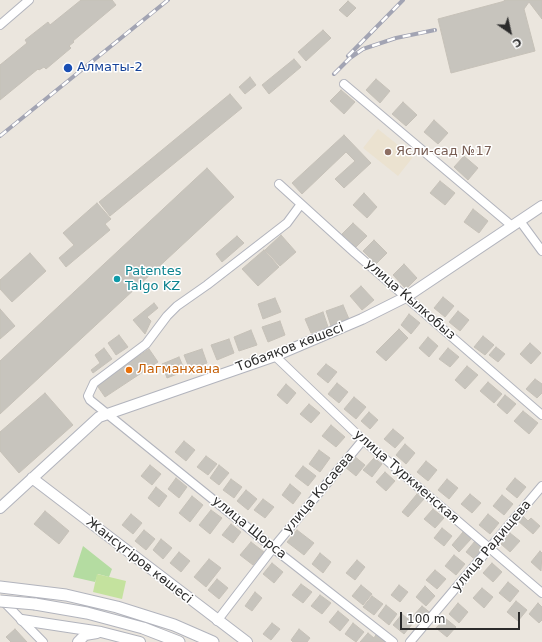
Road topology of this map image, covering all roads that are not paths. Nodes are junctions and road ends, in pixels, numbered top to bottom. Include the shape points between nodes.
1 (29, 0) edge
2 (0, 25) edge
3 (344, 84) dead end
4 (279, 184) dead end
5 (301, 204) junction
6 (542, 206) edge
7 (516, 224) junction
8 (542, 251) edge
9 (406, 297) junction
10 (275, 356) junction
11 (107, 412) junction
12 (542, 415) edge
13 (363, 440) junction
14 (32, 478) junction
15 (542, 486) edge
16 (0, 508) edge
17 (273, 548) junction
18 (489, 549) junction
19 (0, 587) edge
20 (542, 593) edge
21 (0, 597) edge
22 (0, 601) edge
23 (22, 620) junction
24 (217, 622) junction
25 (101, 632) junction
26 (43, 642) edge
27 (78, 642) edge
28 (140, 642) edge
29 (180, 642) edge
30 (213, 642) edge
31 (246, 642) edge
32 (393, 642) edge
33 (410, 642) edge

1 - 2 street
3 - 7 street
4 - 5 street, улица Кылкобыз
5 - 9 street, улица Кылкобыз
5 - 11 street, улица Щорса via 287,223 178,306 146,344 94,383 88,396
6 - 7 street, Тобаяқов көшесі
7 - 8 street
7 - 9 street, Тобаяқов көшесі
9 - 10 street, Тобаяқов көшесі
9 - 12 street, улица Кылкобыз
10 - 11 street, Тобаяқов көшесі
10 - 13 street, улица Туркменская
11 - 14 street, Тобаяқов көшесі via 90,424
11 - 17 street, улица Щорса
13 - 17 street, улица Косаева
13 - 18 street, улица Туркменская
14 - 16 street, Тобаяқов көшесі
14 - 24 street, Жансүгіров көшесі
15 - 18 street, улица Радищева
17 - 24 street, улица Косаева
17 - 32 street, улица Щорса
18 - 20 street, улица Туркменская
18 - 33 street, улица Радищева
19 - 30 main road via 36,591 117,607
21 - 23 street
22 - 29 main road, bridge via 35,604 101,617 143,628
23 - 25 street
23 - 26 street
24 - 31 street, Жансүгіров көшесі
25 - 27 street via 85,636
25 - 28 street

